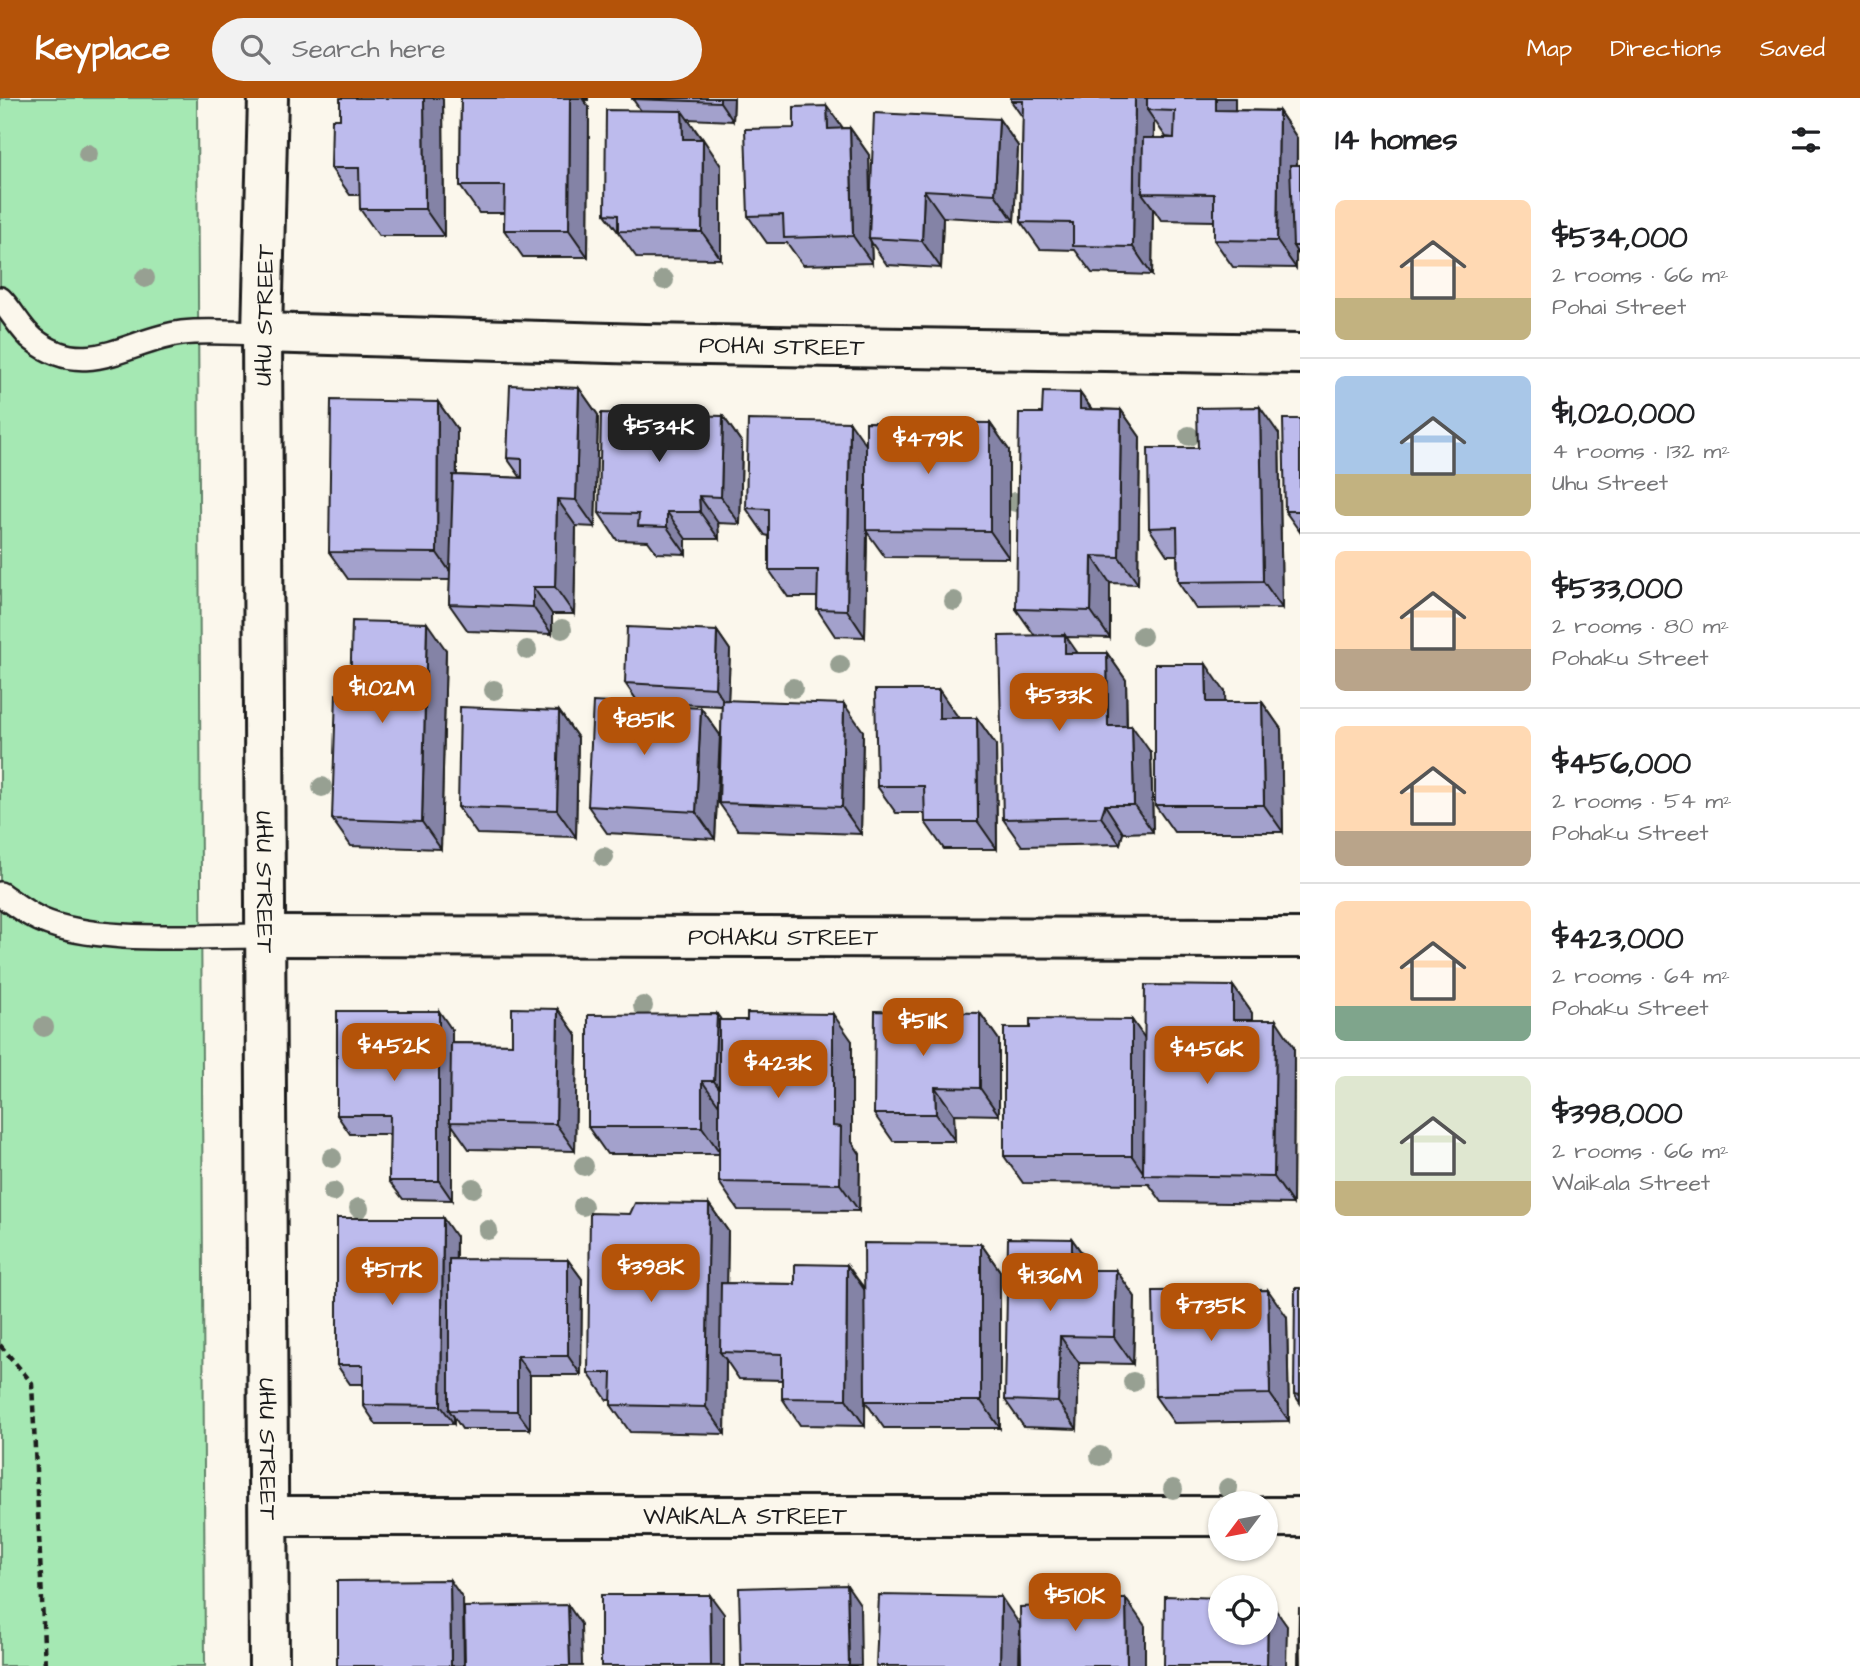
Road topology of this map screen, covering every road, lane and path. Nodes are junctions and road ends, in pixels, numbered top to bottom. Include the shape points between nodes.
1 (268, 98) edge
2 (0, 299) edge
3 (262, 334) junction
4 (1300, 354) edge
5 (0, 894) edge
6 (267, 936) junction
7 (1300, 938) edge
8 (0, 1345) edge
9 (269, 1517) junction
10 (1208, 1517) edge
11 (1278, 1517) edge
12 (1300, 1517) edge
13 (45, 1666) edge
14 (269, 1666) edge

1 - 3 street, UHU STREET
2 - 3 lane via 33,340 58,354 78,357 119,354 181,333
3 - 4 street, POHAI STREET
3 - 6 street, UHU STREET
5 - 6 lane via 43,920 78,929 120,935
6 - 7 street, POHAKU STREET
6 - 9 street, UHU STREET
8 - 13 path via 32,1383
9 - 10 street, WAIKALA STREET
9 - 14 street, UHU STREET
11 - 12 street

